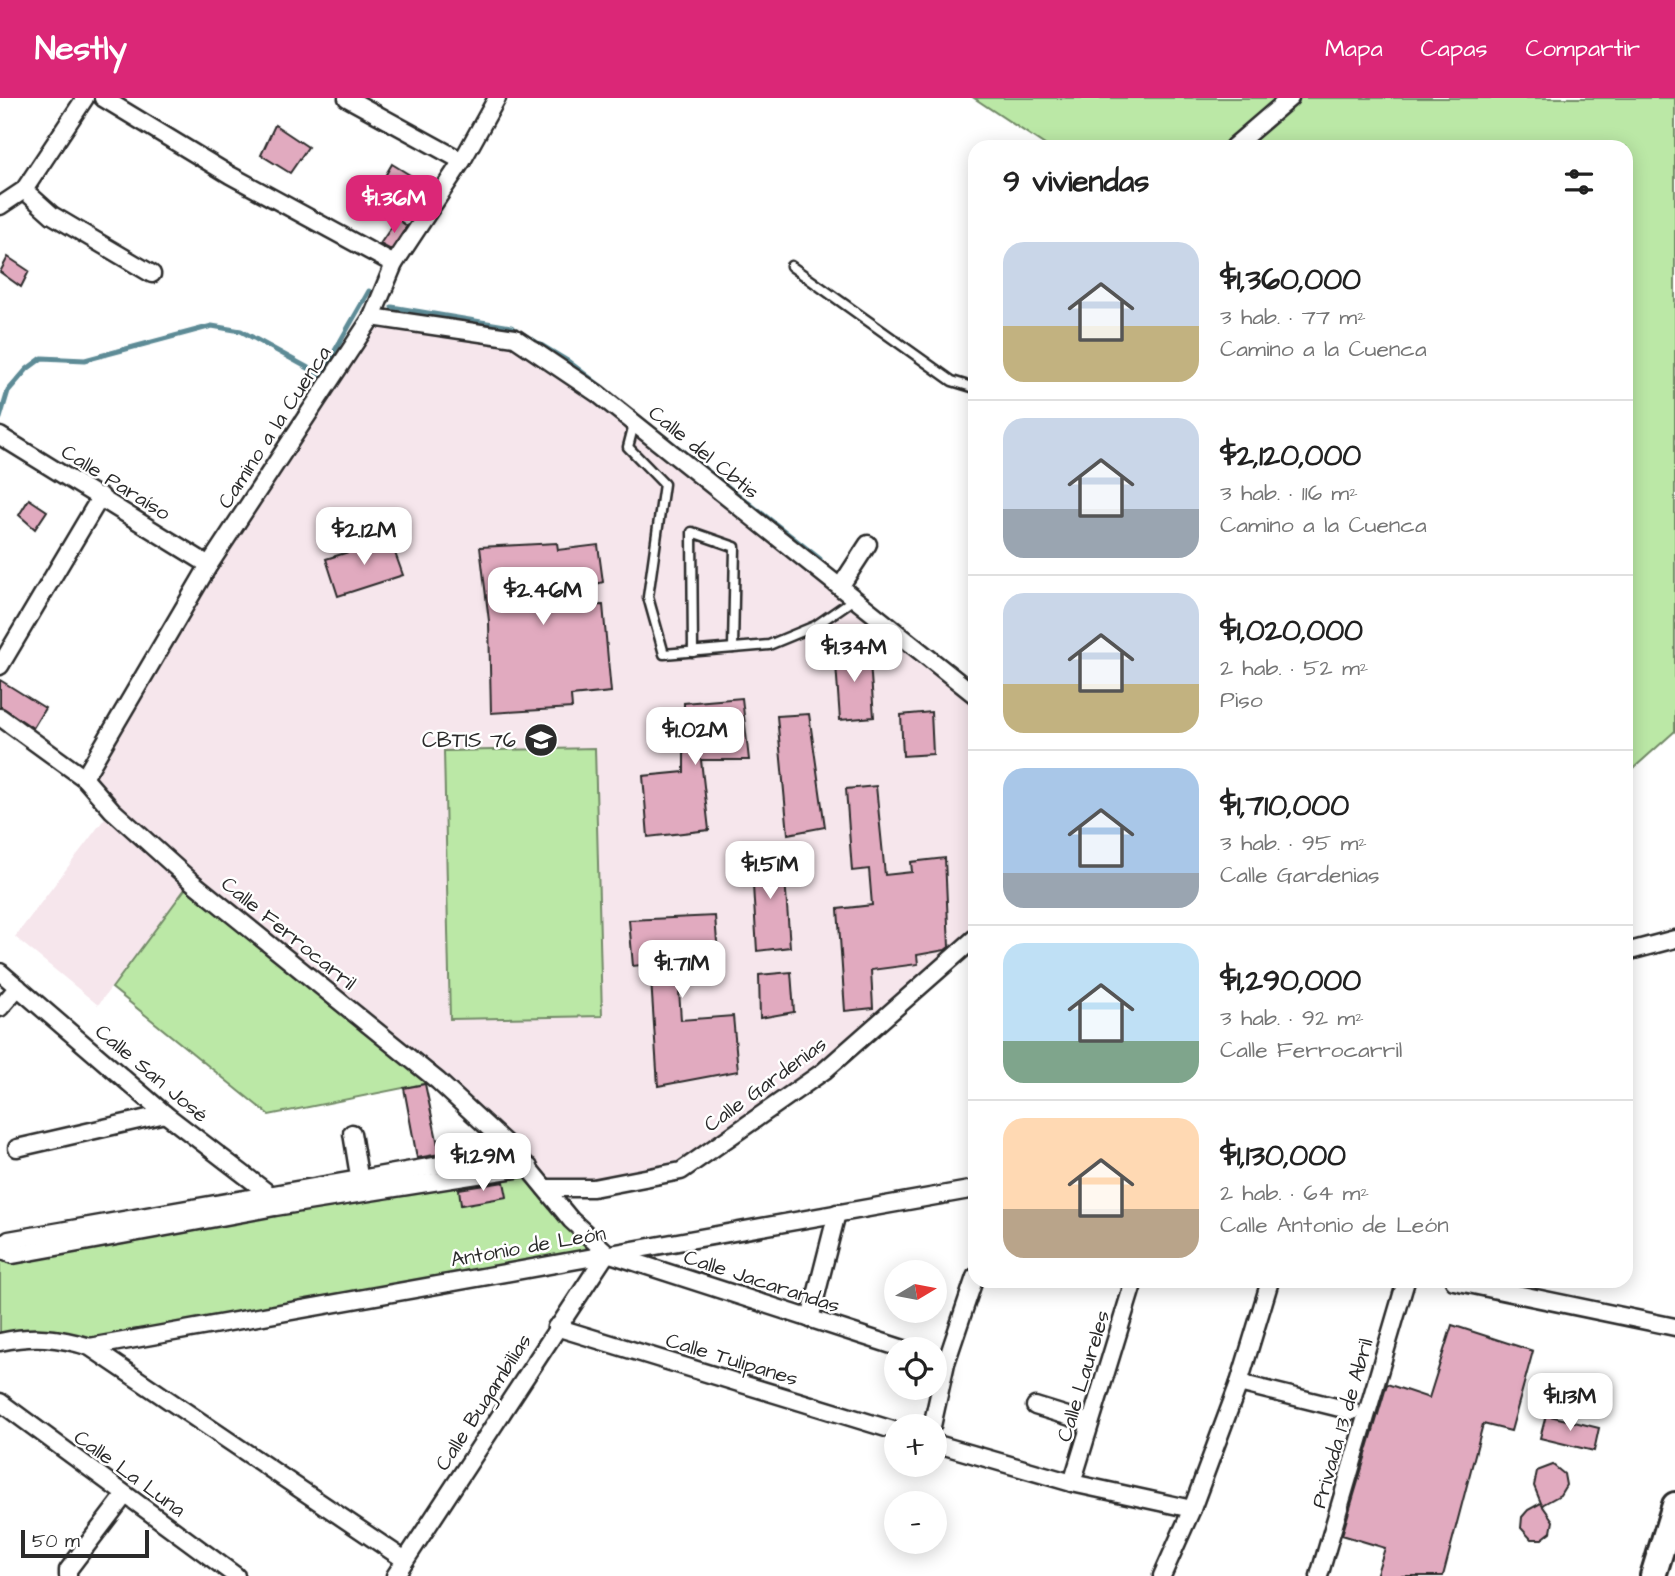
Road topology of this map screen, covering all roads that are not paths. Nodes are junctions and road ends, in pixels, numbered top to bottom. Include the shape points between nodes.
1 (85, 98) edge
2 (103, 98) edge
3 (347, 98) edge
4 (497, 98) edge
5 (1290, 98) edge
6 (1241, 140) edge
7 (462, 161) junction
8 (24, 190) junction
9 (0, 205) edge
10 (394, 264) junction
11 (791, 266) dead end
12 (152, 274) dead end
13 (372, 317) junction
14 (968, 386) edge
15 (634, 424) junction
16 (0, 436) edge
17 (101, 496) junction
18 (868, 544) dead end
19 (209, 565) junction
20 (840, 587) junction
21 (854, 599) junction
22 (733, 648) junction
23 (693, 652) junction
24 (0, 666) edge
25 (968, 689) edge
26 (0, 717) edge
27 (84, 778) junction
28 (1675, 939) edge
29 (968, 944) edge
30 (1633, 949) edge
31 (0, 972) edge
32 (18, 987) junction
33 (0, 1008) edge
34 (165, 1114) junction
35 (352, 1133) dead end
36 (17, 1148) dead end
37 (515, 1152) junction
38 (528, 1167) junction
39 (361, 1186) junction
40 (545, 1188) junction
41 (968, 1190) edge
42 (272, 1200) junction
43 (837, 1213) junction
44 (0, 1249) edge
45 (607, 1253) junction
46 (970, 1288) edge
47 (1132, 1288) edge
48 (1268, 1288) edge
49 (1404, 1288) edge
50 (1488, 1288) edge
51 (810, 1319) junction
52 (556, 1327) junction
53 (1675, 1327) edge
54 (0, 1342) edge
55 (884, 1343) edge
56 (947, 1344) edge
57 (90, 1347) junction
58 (1239, 1383) junction
59 (0, 1402) edge
60 (1035, 1406) dead end
61 (1352, 1411) dead end
62 (1090, 1423) junction
63 (884, 1427) edge
64 (947, 1447) edge
65 (1072, 1483) junction
66 (125, 1495) junction
67 (1675, 1505) edge
68 (1192, 1509) junction
69 (405, 1560) junction
70 (68, 1576) edge
71 (236, 1576) edge
72 (395, 1576) edge
73 (1162, 1576) edge
74 (1319, 1576) edge
75 (1653, 1576) edge

1 - 8 street
2 - 10 street via 230,175
3 - 7 street
4 - 7 street, Camino a la Cuenca
5 - 6 street
7 - 10 street, Camino a la Cuenca
8 - 9 street
8 - 12 street via 52,215
10 - 13 street, Camino a la Cuenca
11 - 14 lane via 952,381
13 - 15 street, Calle del Cbtis via 515,338
13 - 19 street, Camino a la Cuenca
15 - 20 street, Calle del Cbtis
15 - 23 lane via 628,447 664,484 648,597 664,654
16 - 17 street, Calle Paraíso
17 - 19 street, Calle Paraíso
17 - 24 street
18 - 20 street
19 - 27 street, Camino a la Cuenca
20 - 21 street, Calle del Cbtis
21 - 22 lane via 815,626 769,646
21 - 25 street, Calle del Cbtis
22 - 23 lane
22 - 23 lane via 735,547 692,532
26 - 27 street, Calle Ferrocarril
27 - 37 street, Calle Ferrocarril via 111,810 191,881 438,1081
28 - 30 street
29 - 40 street, Calle Gardenias via 824,1071 681,1171 593,1188
31 - 32 street, Calle San José
32 - 33 street
32 - 34 street, Calle San José
34 - 36 street
34 - 42 street, Calle San José
35 - 39 street
37 - 38 street, Calle Ferrocarril
37 - 39 street
38 - 39 street
38 - 40 street, Calle Ferrocarril
39 - 42 street
40 - 45 street, Calle Ferrocarril
41 - 43 street, Antonio de León
42 - 44 street via 9,1240
43 - 45 street, Antonio de León
43 - 51 street
45 - 51 street, Calle Jacarandas
45 - 52 street, Calle Bugambilias
45 - 57 street, Antonio de León
46 - 56 street
47 - 62 street, Calle Laureles
48 - 58 street
49 - 74 street, Privada 13 de Abril
50 - 53 street
51 - 55 street, Calle Jacarandas
52 - 63 street, Calle Tulipanes
52 - 69 street, Calle Bugambilias
54 - 57 street via 27,1336 62,1338
57 - 69 street
58 - 61 street
58 - 68 street
59 - 66 street, Calle La Luna
60 - 62 street
62 - 65 street, Calle Laureles
64 - 65 street
65 - 68 street
66 - 70 street
66 - 71 street, Calle La Luna
67 - 75 main road
68 - 73 street
69 - 72 street, Calle Bugambilias

